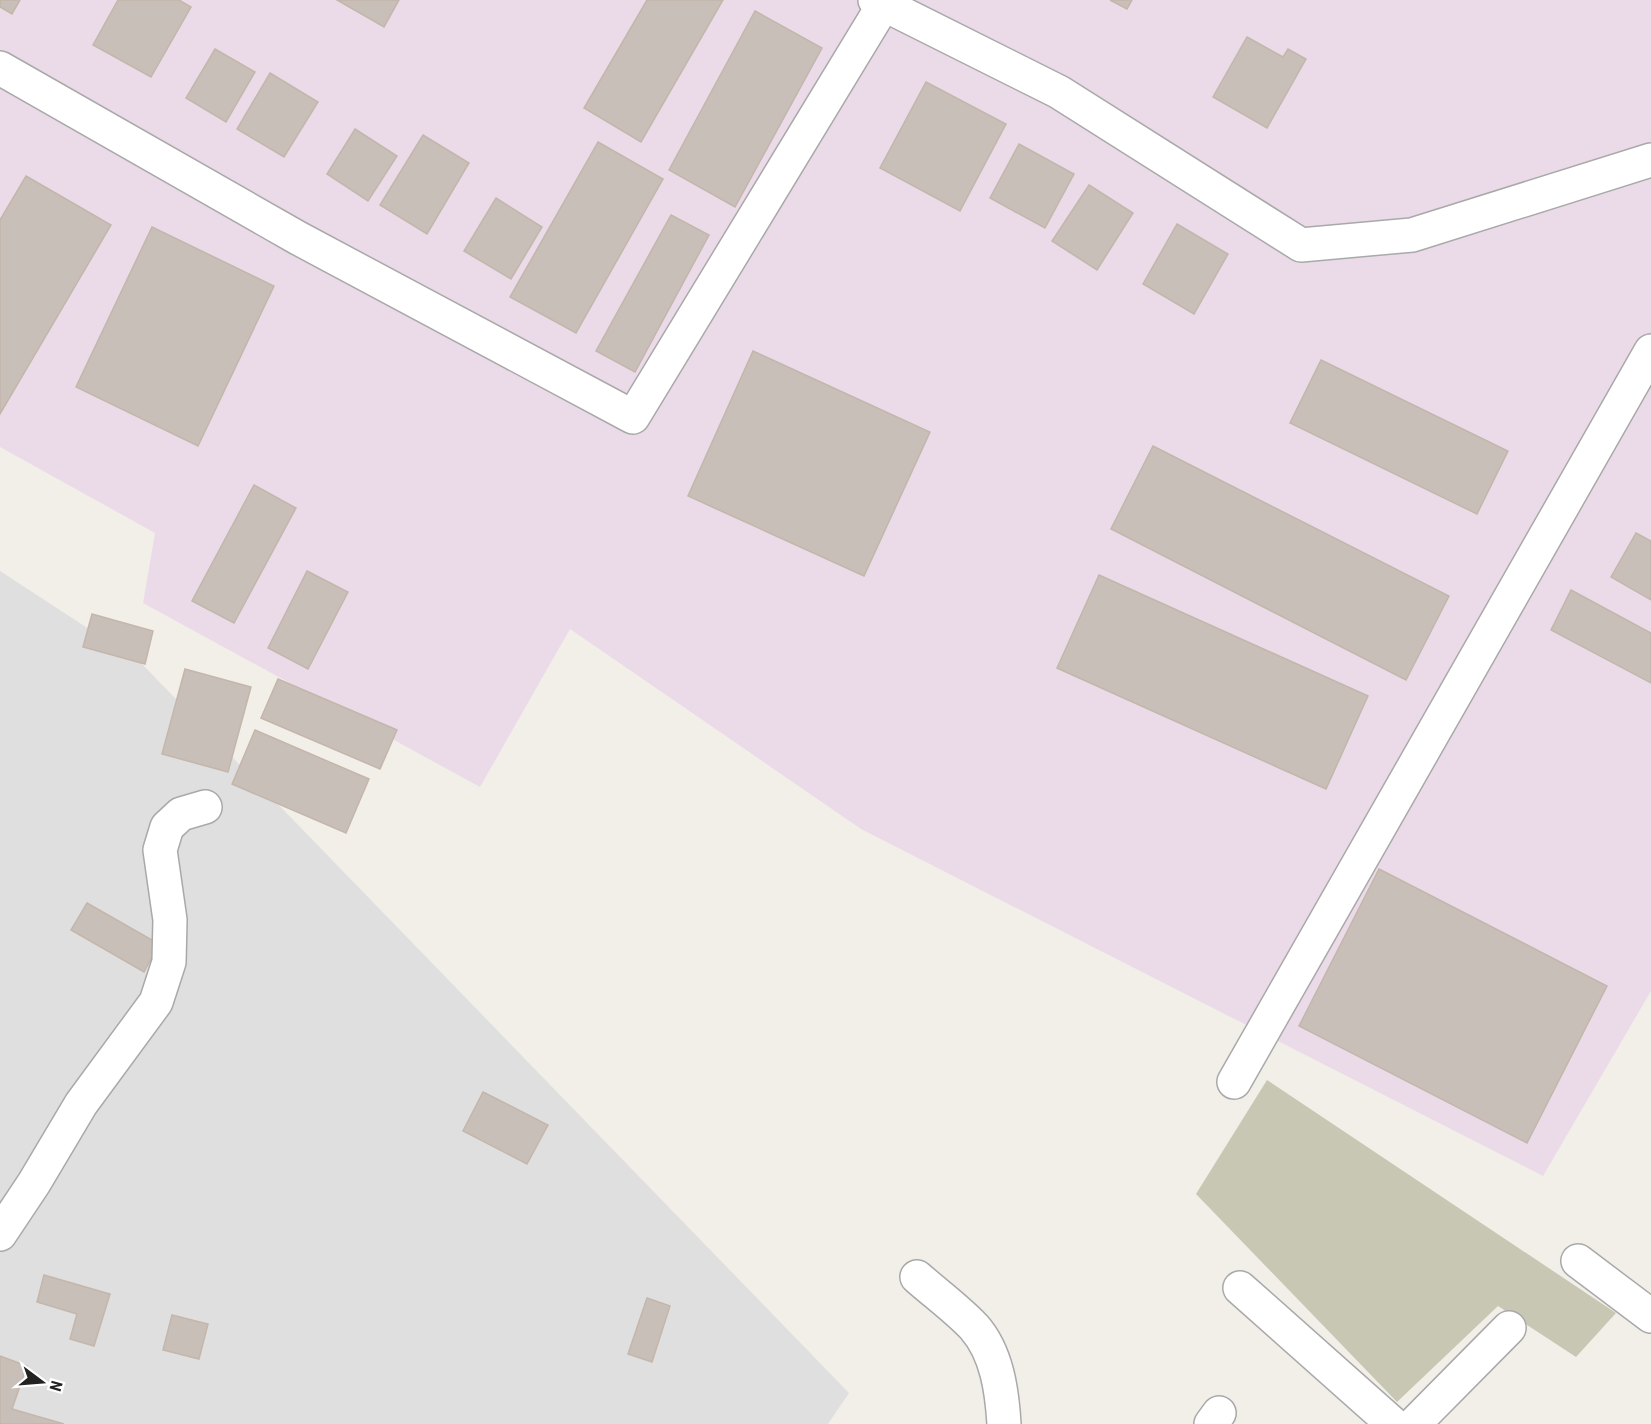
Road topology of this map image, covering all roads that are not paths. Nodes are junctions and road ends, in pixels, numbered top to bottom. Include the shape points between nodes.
1 (880, 2) edge
2 (0, 68) edge
3 (1651, 160) edge
4 (1651, 351) edge
5 (205, 807) dead end
6 (1234, 1082) dead end
7 (0, 1234) edge
8 (1578, 1261) dead end
9 (917, 1277) dead end
10 (1240, 1288) dead end
11 (1651, 1317) edge
12 (1509, 1328) dead end
13 (1379, 1419) edge
14 (1004, 1424) edge
15 (1414, 1424) edge

1 - 2 street via 633,417 298,238
1 - 3 street via 1059,92 1301,245 1412,235
4 - 6 street
5 - 7 street via 181,814 167,827 160,849 170,931 169,962 156,1002 81,1104
8 - 11 street
9 - 14 street via 974,1327 989,1348 1002,1392
10 - 13 street
12 - 15 street

